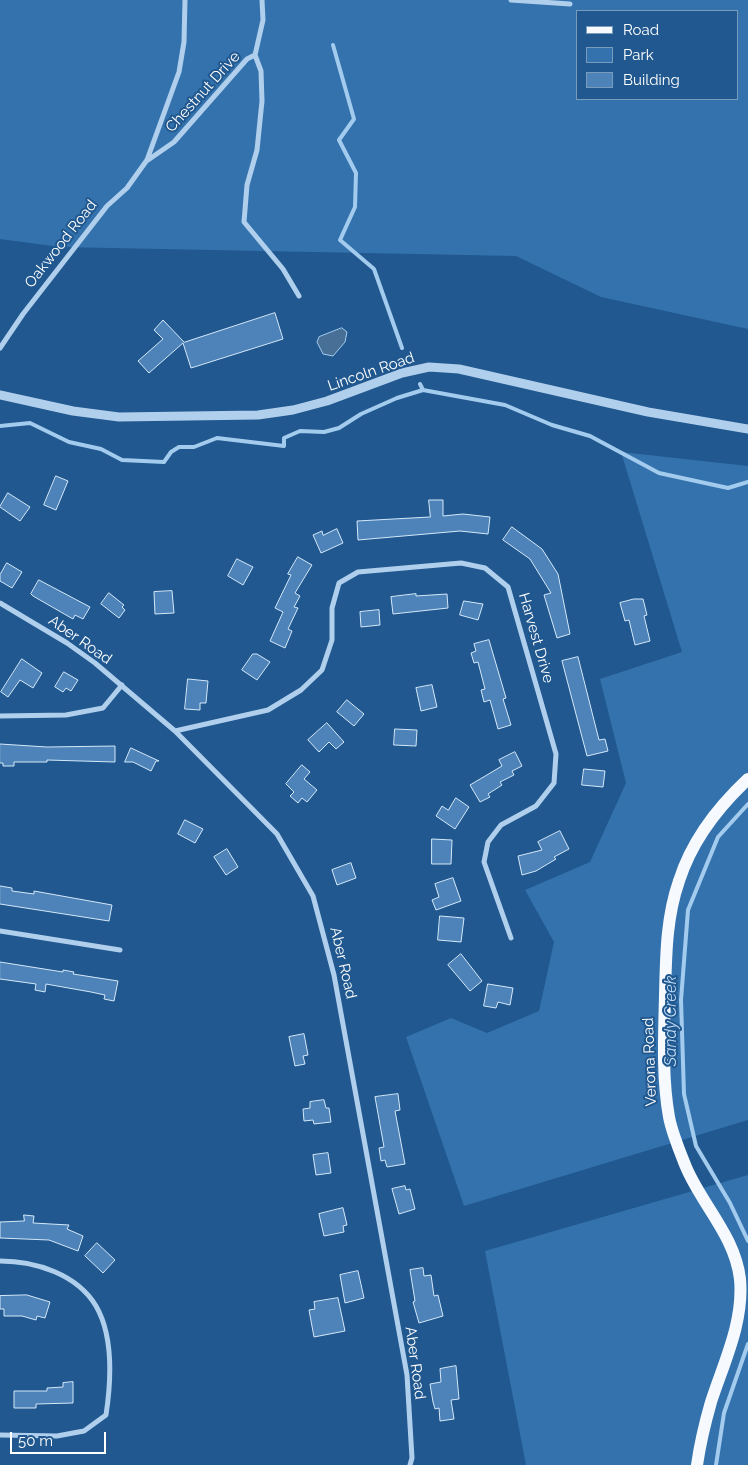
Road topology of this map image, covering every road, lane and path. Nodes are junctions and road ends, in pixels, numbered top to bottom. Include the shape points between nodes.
1 (185, 0) edge
2 (262, 0) edge
3 (511, 0) edge
4 (570, 4) dead end
5 (255, 54) junction
6 (148, 160) junction
7 (299, 296) dead end
8 (0, 348) edge
9 (0, 395) edge
10 (748, 429) edge
11 (0, 603) edge
12 (122, 685) junction
13 (0, 716) edge
14 (175, 731) junction
15 (748, 779) edge
16 (0, 931) edge
17 (511, 938) dead end
18 (120, 950) dead end
19 (0, 1261) edge
20 (0, 1435) edge
21 (410, 1465) edge
22 (697, 1465) edge

1 - 6 street via 179,72
2 - 5 street, Chestnut Drive via 263,20
3 - 4 street
5 - 6 street, Chestnut Drive via 174,142
5 - 7 street via 261,71 262,101 244,222 278,262
6 - 8 street, Oakwood Road via 127,188 106,206
9 - 10 street, Lincoln Road via 119,417 258,414 293,410 327,401 402,373 429,367 459,369 648,412
11 - 12 street, Aber Road via 67,643
12 - 13 street via 103,708 66,715
12 - 14 street, Aber Road
14 - 17 street, Harvest Drive via 268,710 301,690 322,670 332,640 332,608 339,583 358,572 462,563 485,568 508,587 556,754 554,783 536,806 501,825 488,842 484,862
14 - 21 street, Aber Road via 277,834 313,896 334,975 407,1375
15 - 22 main road, Verona Road via 727,798 697,839 678,881 667,937 664,1033 669,1118 686,1168 737,1263 740,1292 735,1333 711,1404
16 - 18 street
19 - 20 street via 48,1268 75,1283 96,1306 106,1335 110,1388 106,1415 84,1431 57,1436

